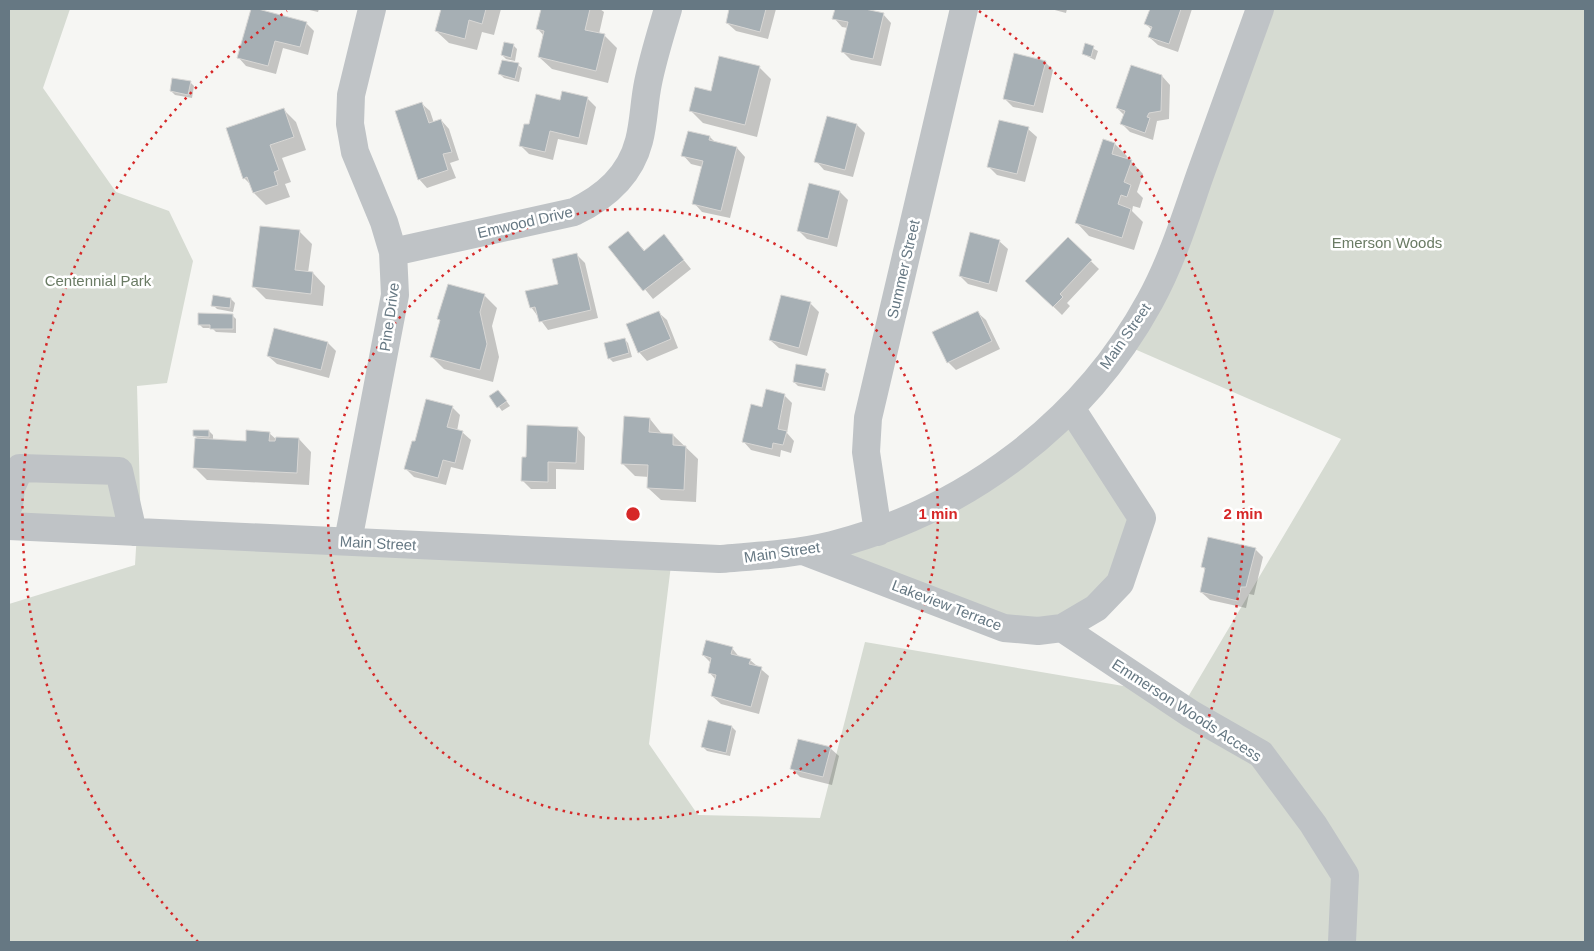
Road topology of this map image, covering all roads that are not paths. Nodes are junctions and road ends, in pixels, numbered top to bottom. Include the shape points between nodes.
1 (372, 9) edge
2 (668, 9) edge
3 (964, 9) edge
4 (1260, 9) edge
5 (393, 252) junction
6 (1071, 408) junction
7 (9, 505) edge
8 (9, 526) edge
9 (133, 532) junction
10 (878, 532) junction
11 (348, 541) junction
12 (802, 550) junction
13 (1062, 628) junction
14 (1342, 942) edge

1 - 5 street, Pine Drive via 351,95 350,124 355,152
2 - 5 street, Emwood Drive via 648,82 639,140 618,182 598,200 574,212
3 - 10 street, Summer Street via 868,418 866,452
4 - 6 street, Main Street via 1169,262 1123,344
5 - 11 street, Pine Drive via 395,295
6 - 10 street, Main Street via 996,472 951,499
6 - 13 street, Lakeview Terrace via 1142,518 1120,583 1096,608
7 - 9 street via 11,488 20,468 119,471
8 - 9 street, Main Street
9 - 11 street, Main Street
10 - 12 street, Main Street
11 - 12 street, Main Street via 719,559 780,555
12 - 13 street, Lakeview Terrace via 1004,628 1038,631
13 - 14 street, Emmerson Woods Access via 1191,714 1261,754 1313,824 1345,875

